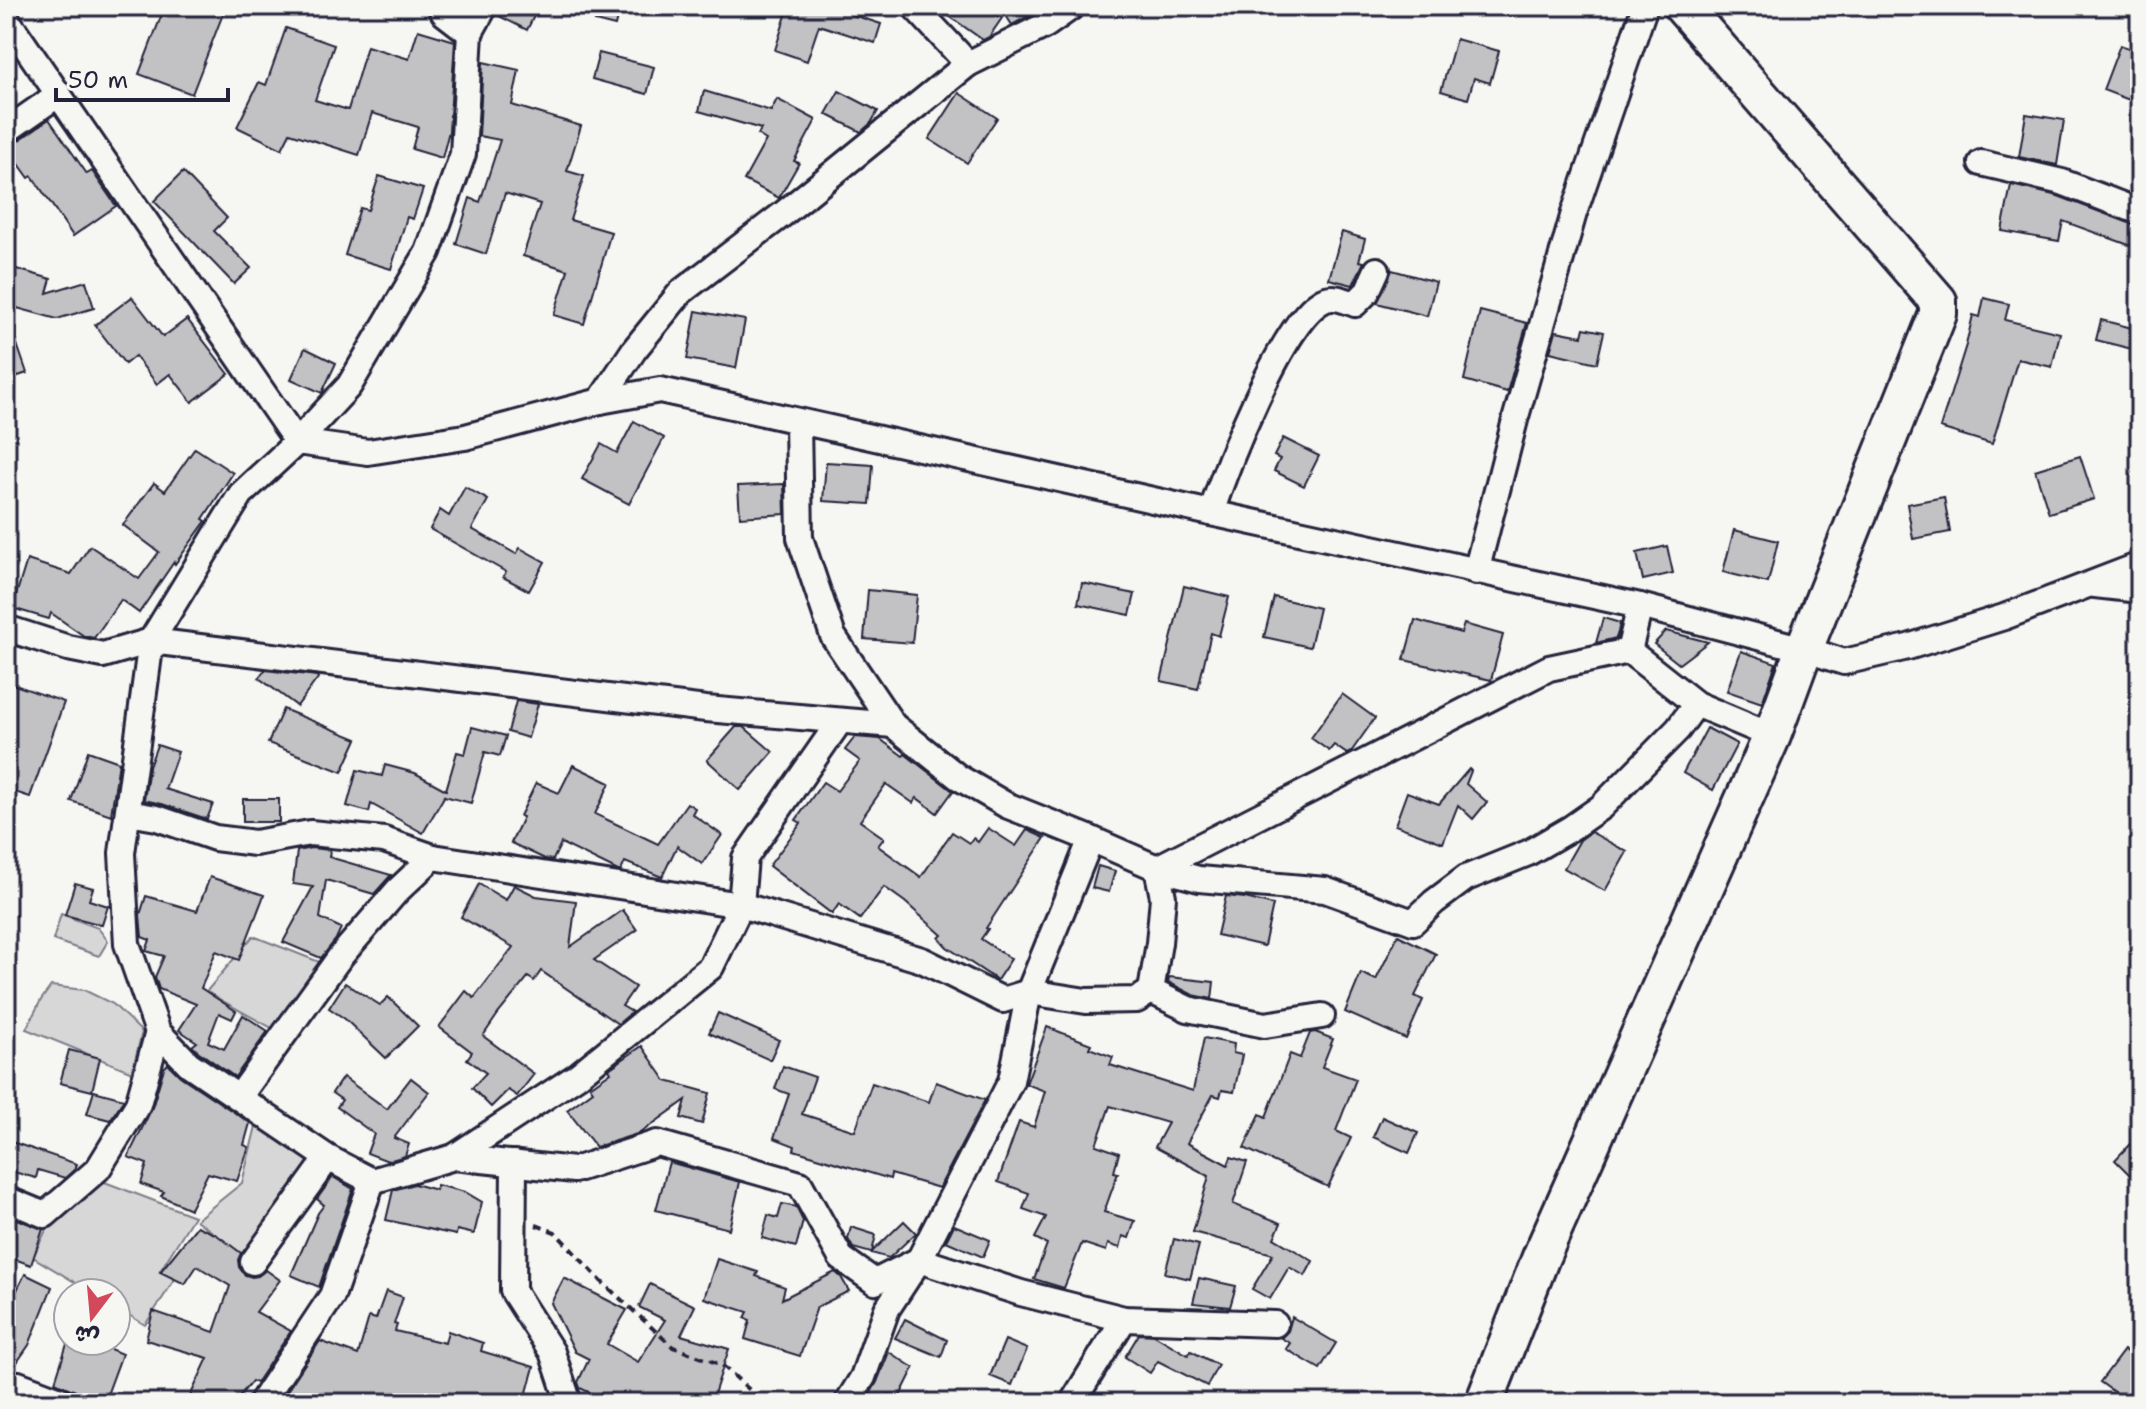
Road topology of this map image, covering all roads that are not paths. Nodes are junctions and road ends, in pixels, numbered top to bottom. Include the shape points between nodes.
1 (440, 6) edge
2 (485, 6) edge
3 (914, 6) edge
4 (1073, 6) edge
5 (1645, 6) edge
6 (1682, 6) edge
7 (6, 18) edge
8 (470, 33) junction
9 (968, 64) junction
10 (59, 94) junction
11 (6, 131) edge
12 (1981, 163) dead end
13 (2140, 212) edge
14 (1377, 270) dead end
15 (600, 401) junction
16 (798, 422) junction
17 (297, 442) junction
18 (1211, 513) junction
19 (2140, 565) edge
20 (1476, 572) junction
21 (2088, 584) junction
22 (2140, 590) edge
23 (1640, 606) junction
24 (6, 628) edge
25 (151, 641) junction
26 (1804, 649) junction
27 (1629, 651) junction
28 (1696, 704) junction
29 (840, 721) junction
30 (893, 725) junction
31 (1772, 736) junction
32 (128, 813) junction
33 (1091, 839) junction
34 (433, 857) junction
35 (1157, 868) junction
36 (741, 905) junction
37 (1151, 991) junction
38 (1029, 992) junction
39 (1322, 1016) dead end
40 (158, 1032) junction
41 (239, 1097) junction
42 (454, 1157) junction
43 (328, 1158) junction
44 (514, 1163) junction
45 (372, 1181) junction
46 (6, 1199) edge
47 (919, 1260) junction
48 (253, 1262) dead end
49 (1124, 1319) junction
50 (1275, 1324) dead end
51 (6, 1383) edge
52 (68, 1403) edge
53 (261, 1403) edge
54 (569, 1403) edge
55 (847, 1403) edge
56 (1072, 1403) edge
57 (1484, 1403) edge

1 - 8 street
2 - 8 street
3 - 9 street
4 - 9 street
5 - 20 street via 1574,213
6 - 26 street via 1938,301 1938,314
7 - 10 street
8 - 17 street via 463,154 428,252 349,386
9 - 15 street via 681,292
10 - 11 street
10 - 17 street
12 - 13 street via 2062,182
14 - 18 street via 1355,304 1336,297 1321,301 1300,319 1267,378
15 - 16 street via 660,390
15 - 17 street via 465,437 368,452
16 - 18 street
16 - 30 street via 800,538 833,636
17 - 25 street via 241,494
18 - 20 street
19 - 21 street
20 - 23 street
21 - 22 street
21 - 26 street via 2004,617 1844,662
23 - 26 street
23 - 27 street
24 - 25 street via 103,655
25 - 29 street
25 - 32 street
26 - 31 street
27 - 28 street
27 - 35 street via 1549,668
28 - 31 street
28 - 35 street via 1601,807 1528,853 1466,878 1413,922 1325,890 1199,879
29 - 30 street
29 - 36 street via 745,858
30 - 33 street via 958,777 1006,805
31 - 57 street via 1541,1257
32 - 34 street via 215,838 255,843 310,833 384,840
32 - 40 street via 122,853 127,944
33 - 35 street
33 - 38 street
34 - 36 street
34 - 41 street via 340,957
35 - 37 street via 1163,897
36 - 38 street via 922,960 1003,1000
36 - 42 street via 711,967 577,1076
37 - 38 street via 1137,1000 1099,1001
37 - 39 street via 1188,1009 1265,1025
38 - 47 street via 1011,1081
40 - 41 street via 189,1064
40 - 46 street via 138,1104 98,1169 45,1215
41 - 43 street
42 - 44 street
42 - 45 street
43 - 45 street
43 - 48 street
44 - 47 street via 574,1170 657,1143 800,1184 841,1258 875,1282
44 - 54 street via 513,1291 552,1352
45 - 53 street via 332,1296
47 - 49 street
47 - 55 street via 887,1309 863,1377
49 - 50 street
49 - 56 street
51 - 52 street

